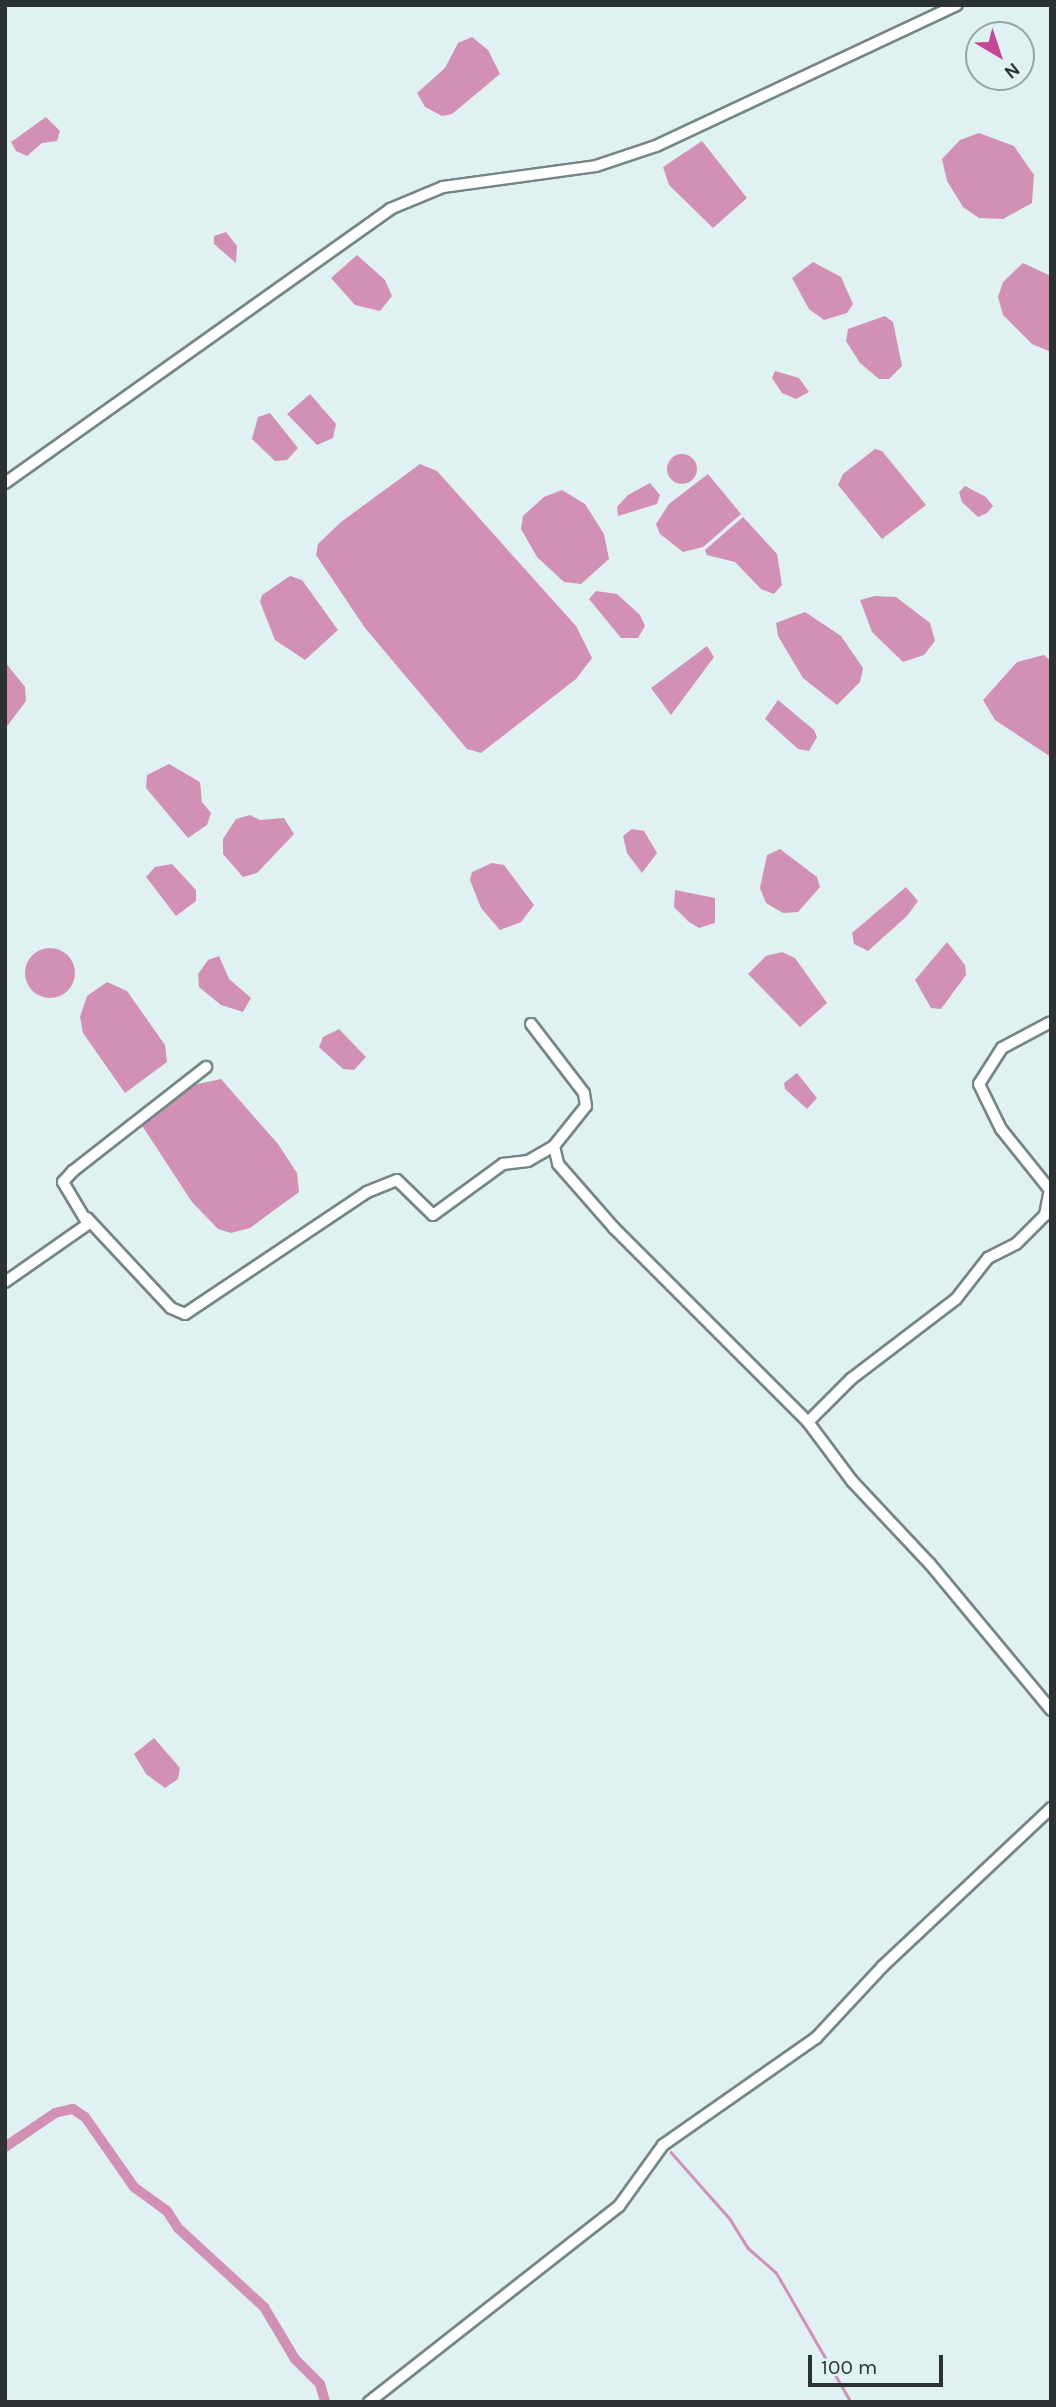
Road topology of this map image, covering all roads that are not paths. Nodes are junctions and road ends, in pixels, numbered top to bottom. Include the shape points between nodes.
1 (957, 5) edge
2 (5, 482) edge
3 (1051, 1022) edge
4 (530, 1024) dead end
5 (206, 1067) dead end
6 (554, 1146) junction
7 (87, 1218) junction
8 (5, 1282) edge
9 (808, 1422) junction
10 (1051, 1710) edge
11 (1051, 1808) edge
12 (369, 2402) edge

1 - 2 street via 656,146 596,166 443,187 390,209
3 - 9 street via 1002,1048 979,1084 1002,1129 1051,1190 1045,1216 1016,1244 988,1258 956,1298 851,1379
4 - 6 street via 584,1093 586,1106
5 - 7 street via 63,1182
6 - 7 street via 528,1161 503,1164 433,1215 397,1180 367,1192 185,1314 171,1308
6 - 9 street via 558,1164 614,1228
7 - 8 street via 88,1224
9 - 10 street via 852,1481 930,1564
11 - 12 street via 883,1966 816,2038 663,2145 619,2206

